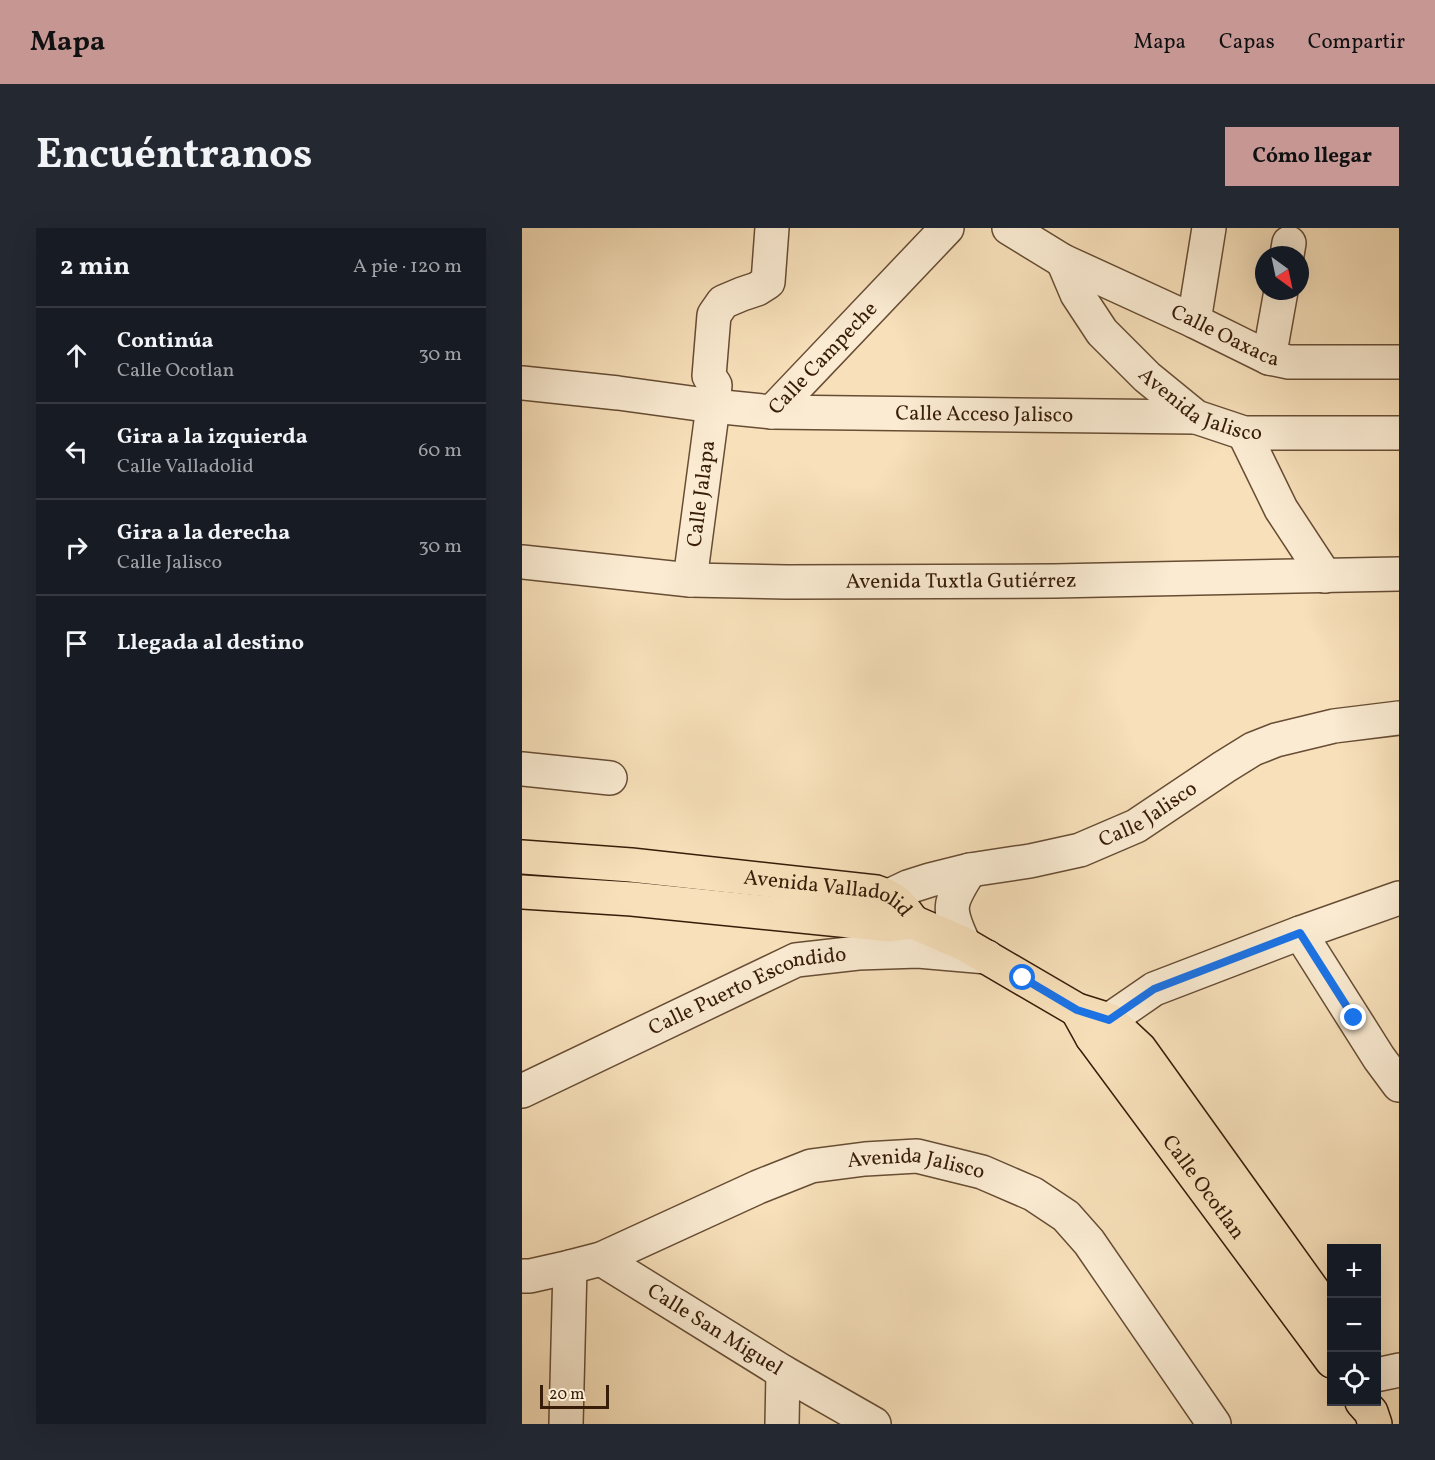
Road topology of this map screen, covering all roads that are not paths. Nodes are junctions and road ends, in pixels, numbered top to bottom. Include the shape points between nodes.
1 (772, 228) edge
2 (947, 228) edge
3 (1009, 228) edge
4 (1209, 228) edge
5 (1063, 261) junction
6 (1279, 300) edge
7 (1194, 321) junction
8 (1269, 358) junction
9 (1399, 362) edge
10 (522, 383) edge
11 (713, 406) junction
12 (772, 412) junction
13 (1196, 417) junction
14 (1244, 433) junction
15 (1399, 433) edge
16 (522, 562) edge
17 (1399, 574) edge
18 (1325, 576) junction
19 (690, 580) junction
20 (1399, 718) edge
21 (522, 769) edge
22 (610, 778) dead end
23 (522, 857) edge
24 (970, 870) junction
25 (522, 892) edge
26 (889, 896) junction
27 (1399, 898) edge
28 (913, 922) junction
29 (1300, 933) junction
30 (975, 951) junction
31 (1093, 1022) junction
32 (1399, 1085) edge
33 (522, 1091) edge
34 (585, 1263) junction
35 (522, 1276) edge
36 (1327, 1310) edge
37 (1327, 1354) edge
38 (1399, 1370) edge
39 (783, 1372) junction
40 (1381, 1375) edge
41 (566, 1424) edge
42 (782, 1424) edge
43 (874, 1424) edge
44 (1214, 1424) edge

1 - 11 street, Calle Jalapa via 768,282 723,302 714,315 709,376 715,385
2 - 12 street, Calle Campeche
3 - 5 street
4 - 7 street
5 - 7 street, Calle Oaxaca
5 - 13 street, Avenida Jalisco via 1077,294 1102,332 1147,377
6 - 8 street
7 - 8 street, Calle Oaxaca
8 - 9 street, Calle Oaxaca via 1289,362
10 - 11 street, Calle Campeche
11 - 12 street, Calle Campeche
11 - 19 street, Calle Jalapa
12 - 13 street, Calle Acceso Jalisco
13 - 14 street, Avenida Jalisco
14 - 15 street, Avenida Jalisco
14 - 18 street via 1281,509
16 - 19 street, Avenida Tuxtla Gutiérrez
17 - 18 street, Avenida Tuxtla Gutiérrez
18 - 19 street, Avenida Tuxtla Gutiérrez via 1042,581
20 - 24 street, Calle Jalisco via 1334,726 1276,740 1252,749 1136,826 1080,850
21 - 22 street
23 - 26 main road, Avenida Valladolid via 631,865
24 - 26 street, Calle Jalisco
24 - 30 street via 957,890 952,920
25 - 28 main road, Avenida Valladolid via 890,925
26 - 28 main road, Avenida Valladolid
27 - 29 street
28 - 30 main road, Calle Ocotlan
29 - 31 street via 1154,989
29 - 32 street
30 - 31 main road, Calle Ocotlan
30 - 33 street, Calle Puerto Escondido via 858,953 796,960
31 - 36 main road, Calle Ocotlan via 1140,1049
31 - 37 main road, Calle Ocotlan
34 - 35 street, Avenida Jalisco
34 - 39 street, Calle San Miguel
34 - 41 street
34 - 44 street, Avenida Jalisco via 811,1166 917,1156 982,1172 1033,1194 1066,1216 1089,1242
38 - 40 street
39 - 42 street, Calle San Miguel
39 - 43 street

